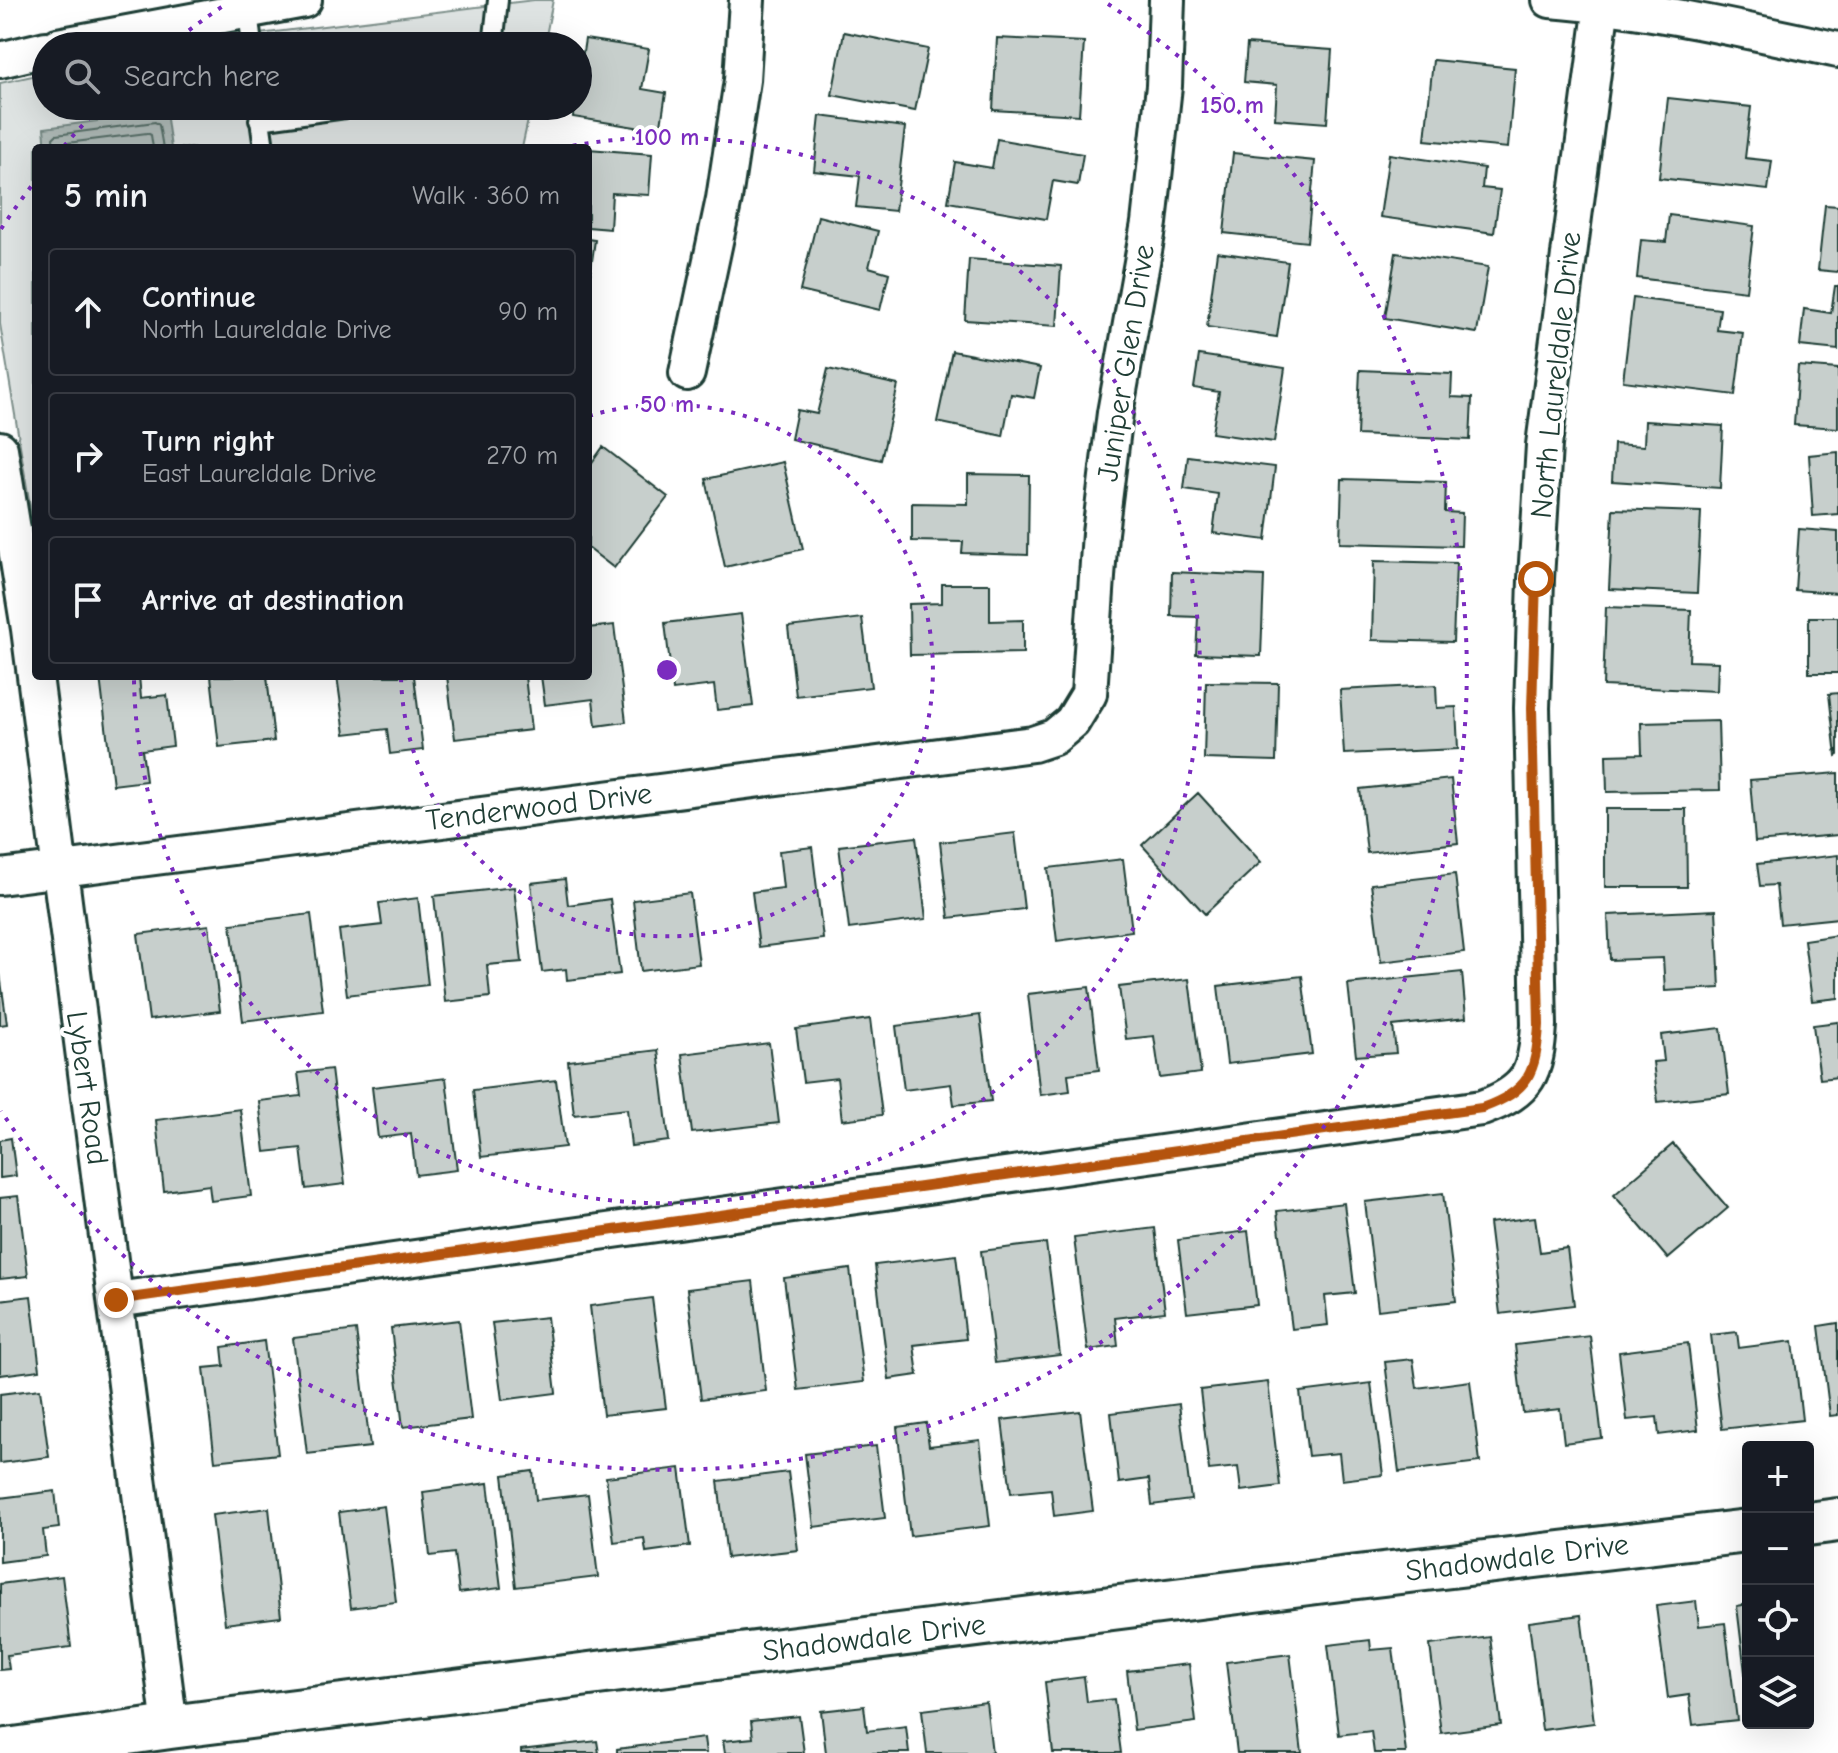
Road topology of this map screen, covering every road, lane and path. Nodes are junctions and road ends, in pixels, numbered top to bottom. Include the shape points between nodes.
1 (304, 0) edge
2 (498, 0) edge
3 (747, 0) edge
4 (1167, 0) edge
5 (1550, 0) edge
6 (1602, 4) junction
7 (248, 10) junction
8 (132, 32) edge
9 (250, 32) edge
10 (495, 32) edge
11 (1838, 50) edge
12 (32, 52) edge
13 (0, 60) edge
14 (260, 120) edge
15 (263, 144) edge
16 (687, 373) dead end
17 (0, 449) edge
18 (32, 654) edge
19 (35, 680) edge
20 (1072, 722) joint
21 (58, 868) junction
22 (0, 877) edge
23 (116, 1300) junction
24 (1838, 1520) edge
25 (1814, 1523) edge
26 (1742, 1532) edge
27 (170, 1727) junction
28 (0, 1751) edge

1 - 7 street
2 - 10 lane
3 - 16 street via 742,80 724,199
4 - 20 street, Juniper Glen Drive via 1149,223 1100,533 1089,694
5 - 6 street
6 - 11 street
6 - 23 street, North Laureldale Drive via 1544,445 1532,708 1539,1025 1537,1059 1526,1081 1504,1100 1482,1108
7 - 8 street
7 - 9 lane
12 - 13 street
14 - 15 lane
17 - 18 street, Lybert Road
19 - 21 street, Lybert Road
20 - 21 street, Tenderwood Drive via 1054,737 1033,744
21 - 22 street, Tenderwood Drive
21 - 23 street, Lybert Road
23 - 27 street, Lybert Road
24 - 25 street
26 - 27 street, Shadowdale Drive
27 - 28 street, Shadowdale Drive

